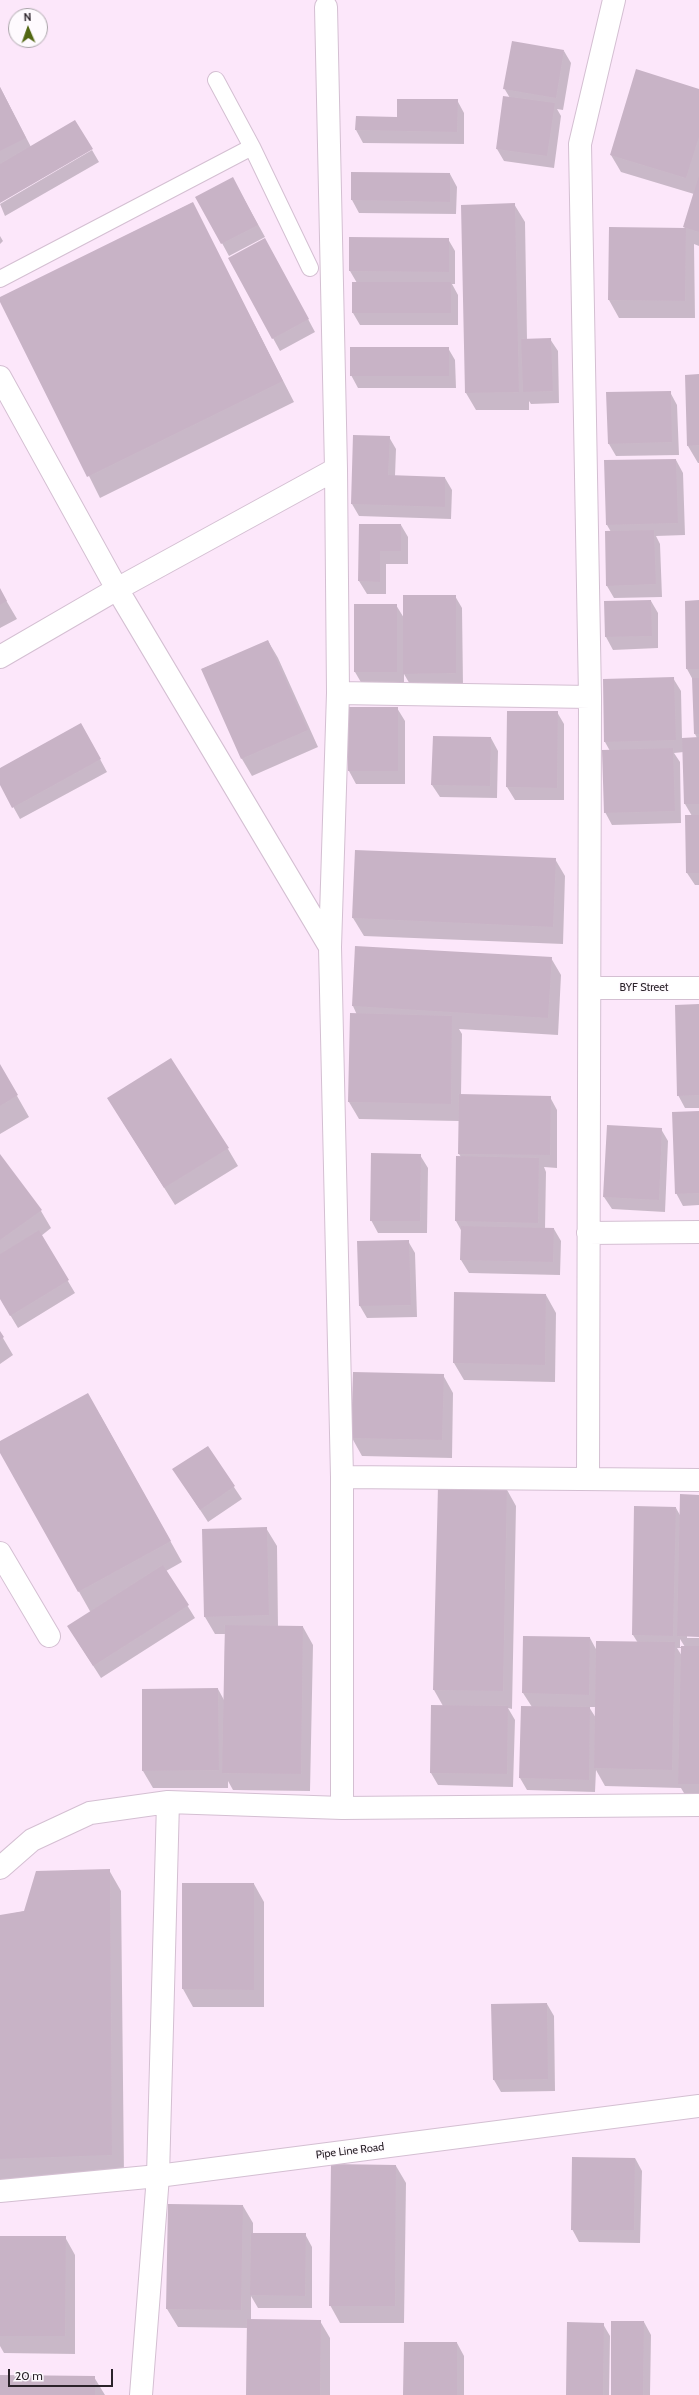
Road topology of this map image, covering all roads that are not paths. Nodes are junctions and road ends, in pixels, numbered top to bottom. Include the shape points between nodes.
1 (614, 0) edge
2 (326, 7) dead end
3 (216, 80) dead end
4 (252, 147) junction
5 (310, 268) dead end
6 (0, 279) edge
7 (0, 377) edge
8 (336, 469) junction
9 (117, 589) junction
10 (0, 657) edge
11 (338, 693) junction
12 (590, 697) junction
13 (330, 947) junction
14 (590, 988) junction
15 (699, 988) edge
16 (699, 1232) edge
17 (588, 1233) junction
18 (342, 1477) junction
19 (588, 1479) junction
20 (699, 1480) edge
21 (0, 1553) edge
22 (49, 1636) dead end
23 (168, 1802) junction
24 (699, 1806) edge
25 (342, 1808) junction
26 (0, 1868) edge
27 (699, 2106) edge
28 (158, 2176) junction
29 (0, 2191) edge
30 (140, 2395) edge

1 - 12 street via 580,144
2 - 8 street
3 - 4 lane
4 - 5 lane
4 - 6 lane
7 - 9 street
8 - 9 street
8 - 11 street
9 - 10 street
9 - 13 street
11 - 12 street
11 - 13 street
12 - 14 street
13 - 18 street
14 - 15 street, BYF Street
14 - 17 street
16 - 17 street
17 - 19 street
18 - 19 street
18 - 25 street
19 - 20 street
21 - 22 street
23 - 25 street
23 - 26 street via 90,1813 32,1840
23 - 28 street
24 - 25 street
27 - 28 street, Pipe Line Road
28 - 29 street, Pipe Line Road
28 - 30 street

